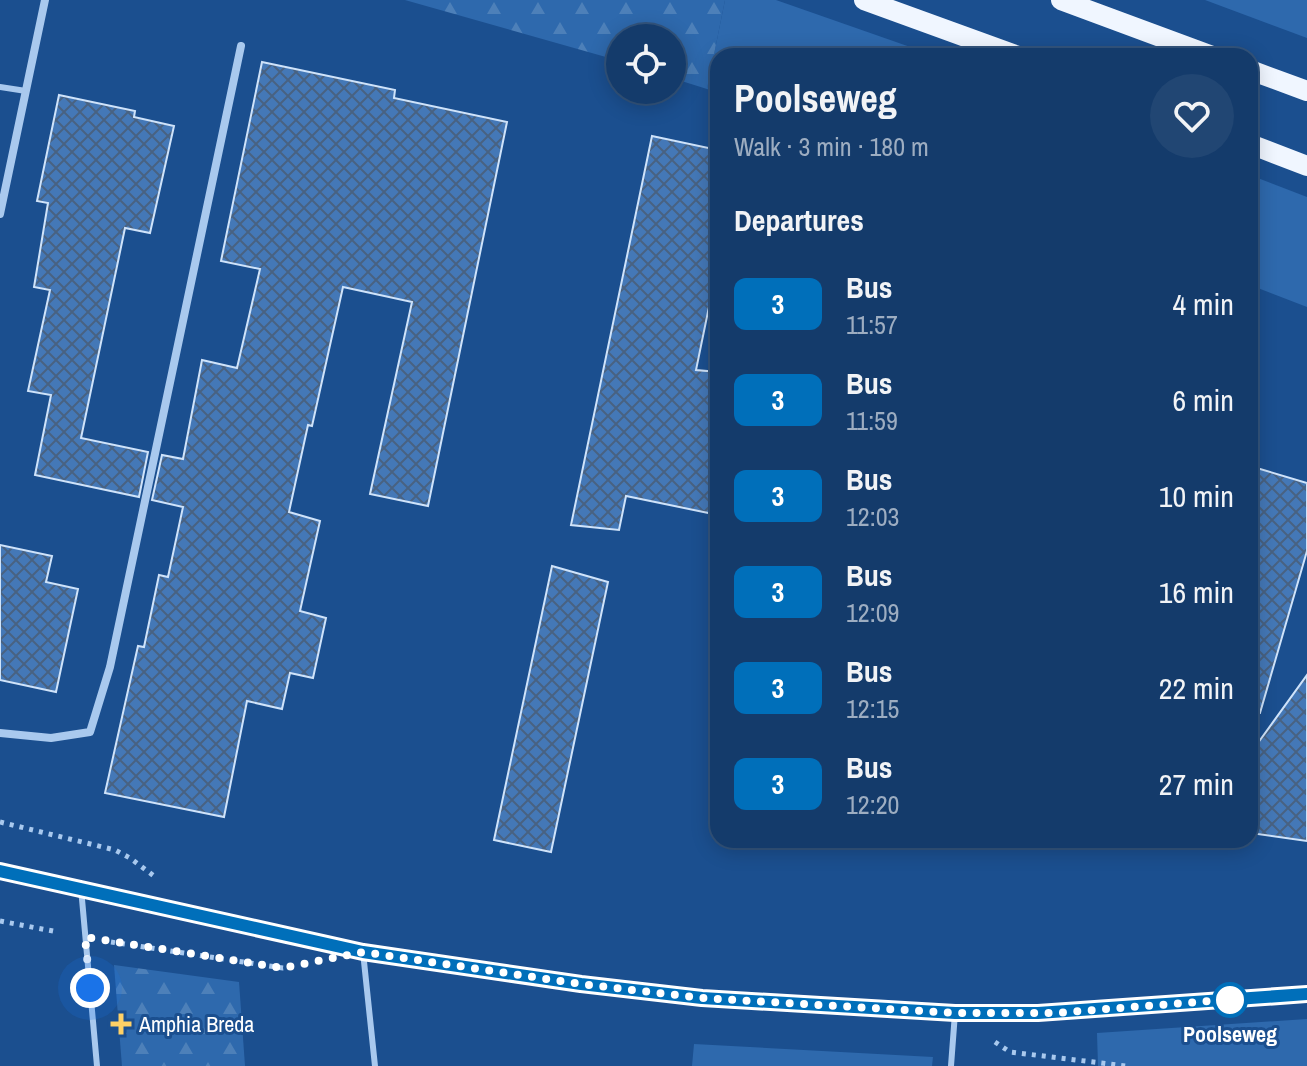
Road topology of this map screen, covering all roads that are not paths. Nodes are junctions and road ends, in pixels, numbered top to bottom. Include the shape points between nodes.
1 (45, 0) edge
2 (864, 0) edge
3 (1061, 0) edge
4 (241, 46) dead end
5 (996, 48) edge
6 (1190, 48) edge
7 (1258, 73) edge
8 (0, 87) edge
9 (26, 91) junction
10 (1307, 91) edge
11 (1258, 147) edge
12 (1307, 166) edge
13 (0, 214) edge
14 (0, 733) edge
15 (0, 872) edge
16 (81, 888) junction
17 (363, 952) junction
18 (1307, 994) edge
19 (955, 1013) junction
20 (97, 1066) edge
21 (375, 1066) edge
22 (951, 1066) edge

1 - 9 street
2 - 5 main road
3 - 6 main road
4 - 14 street via 110,667 90,732 51,738
7 - 10 main road
8 - 9 lane
9 - 13 street
11 - 12 main road
15 - 16 street
16 - 17 street
16 - 20 lane
17 - 19 street via 702,998
17 - 21 lane
18 - 19 street via 1055,1013
19 - 22 lane

